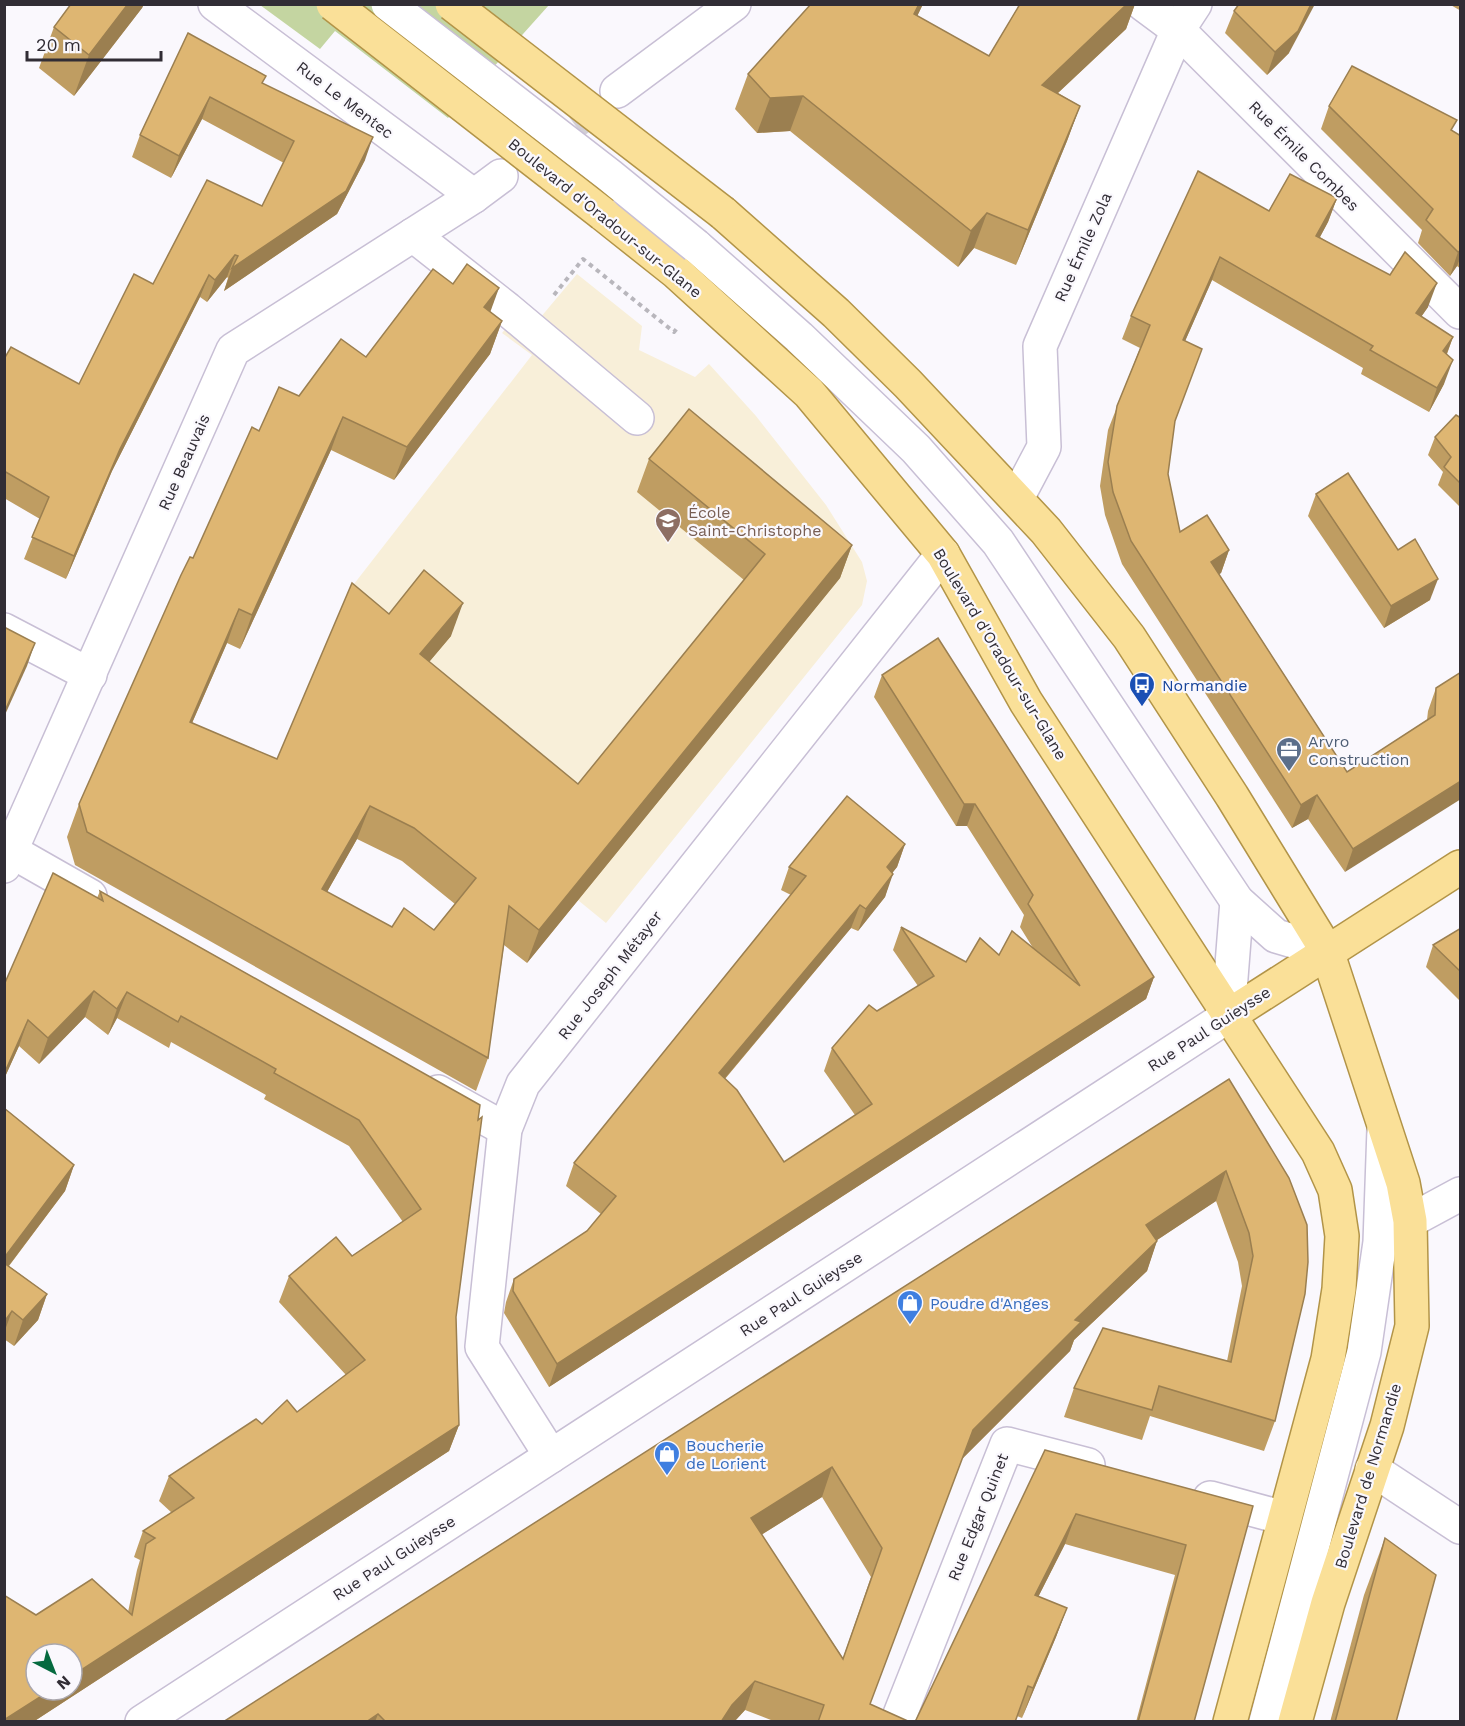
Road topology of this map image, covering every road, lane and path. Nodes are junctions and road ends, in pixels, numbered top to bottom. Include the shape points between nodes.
1 (215, 4) edge
2 (333, 4) edge
3 (388, 4) edge
4 (452, 4) edge
5 (734, 4) edge
6 (1143, 4) edge
7 (1186, 17) edge
8 (617, 91) tunnel mouth
9 (501, 176) dead end
10 (474, 196) junction
11 (413, 235) junction
12 (546, 305) dead end
13 (1461, 312) edge
14 (674, 332) dead end
15 (637, 418) dead end
16 (1017, 498) junction
17 (943, 554) junction
18 (4, 630) edge
19 (90, 675) junction
20 (8, 859) edge
21 (1461, 867) edge
22 (1237, 901) junction
23 (120, 912) edge
24 (1327, 951) junction
25 (1228, 1016) junction
26 (411, 1077) edge
27 (505, 1129) junction
28 (1383, 1129) junction
29 (1461, 1194) edge
30 (1410, 1221) junction
31 (551, 1456) junction
32 (1372, 1469) junction
33 (1121, 1474) edge
34 (1178, 1489) edge
35 (1284, 1518) junction
36 (1461, 1527) edge
37 (142, 1722) edge
38 (897, 1722) edge
39 (1230, 1722) edge
40 (1266, 1722) edge
41 (1295, 1722) edge

1 - 10 street, Rue Le Mentec
2 - 17 main road, Boulevard d'Oradour-sur-Glane, bridge via 676,272 809,393
3 - 22 street, Boulevard d'Oradour-sur-Glane, bridge via 696,246 916,449 998,542
4 - 16 main road, bridge via 723,213 844,321
5 - 8 street
6 - 7 street, Rue Émile Combes
7 - 13 street, Rue Émile Combes
7 - 16 street, Rue Émile Zola via 1040,346 1044,447
9 - 10 street, Rue Beauvais
10 - 11 street, Rue Beauvais
11 - 15 street
11 - 19 street, Rue Beauvais via 233,350
12 - 14 path via 583,259
16 - 24 main road via 1129,637
17 - 25 main road, Boulevard d'Oradour-sur-Glane via 1026,702
17 - 27 street, Rue Joseph Métayer via 523,1084
18 - 19 street
19 - 20 street, Rue Beauvais
20 - 23 street
21 - 24 main road, Rue Paul Guieysse
22 - 24 street, Boulevard d'Oradour-sur-Glane via 1276,936
22 - 25 street
24 - 25 main road, Rue Paul Guieysse
24 - 28 main road, Boulevard de Normandie
25 - 31 street, Rue Paul Guieysse
25 - 35 main road via 1318,1152 1335,1190 1342,1236 1339,1289 1328,1359
26 - 27 street
27 - 31 street, Rue Joseph Métayer via 482,1347
28 - 30 main road, Boulevard de Normandie via 1403,1183
28 - 40 street via 1380,1242 1364,1352
29 - 30 street
30 - 32 main road, Boulevard de Normandie via 1412,1326
31 - 37 street, Rue Paul Guieysse
32 - 36 street
32 - 41 main road, Boulevard de Normandie via 1328,1603
33 - 38 street, Rue Edgar Quinet via 1007,1444
34 - 35 street
35 - 39 main road

